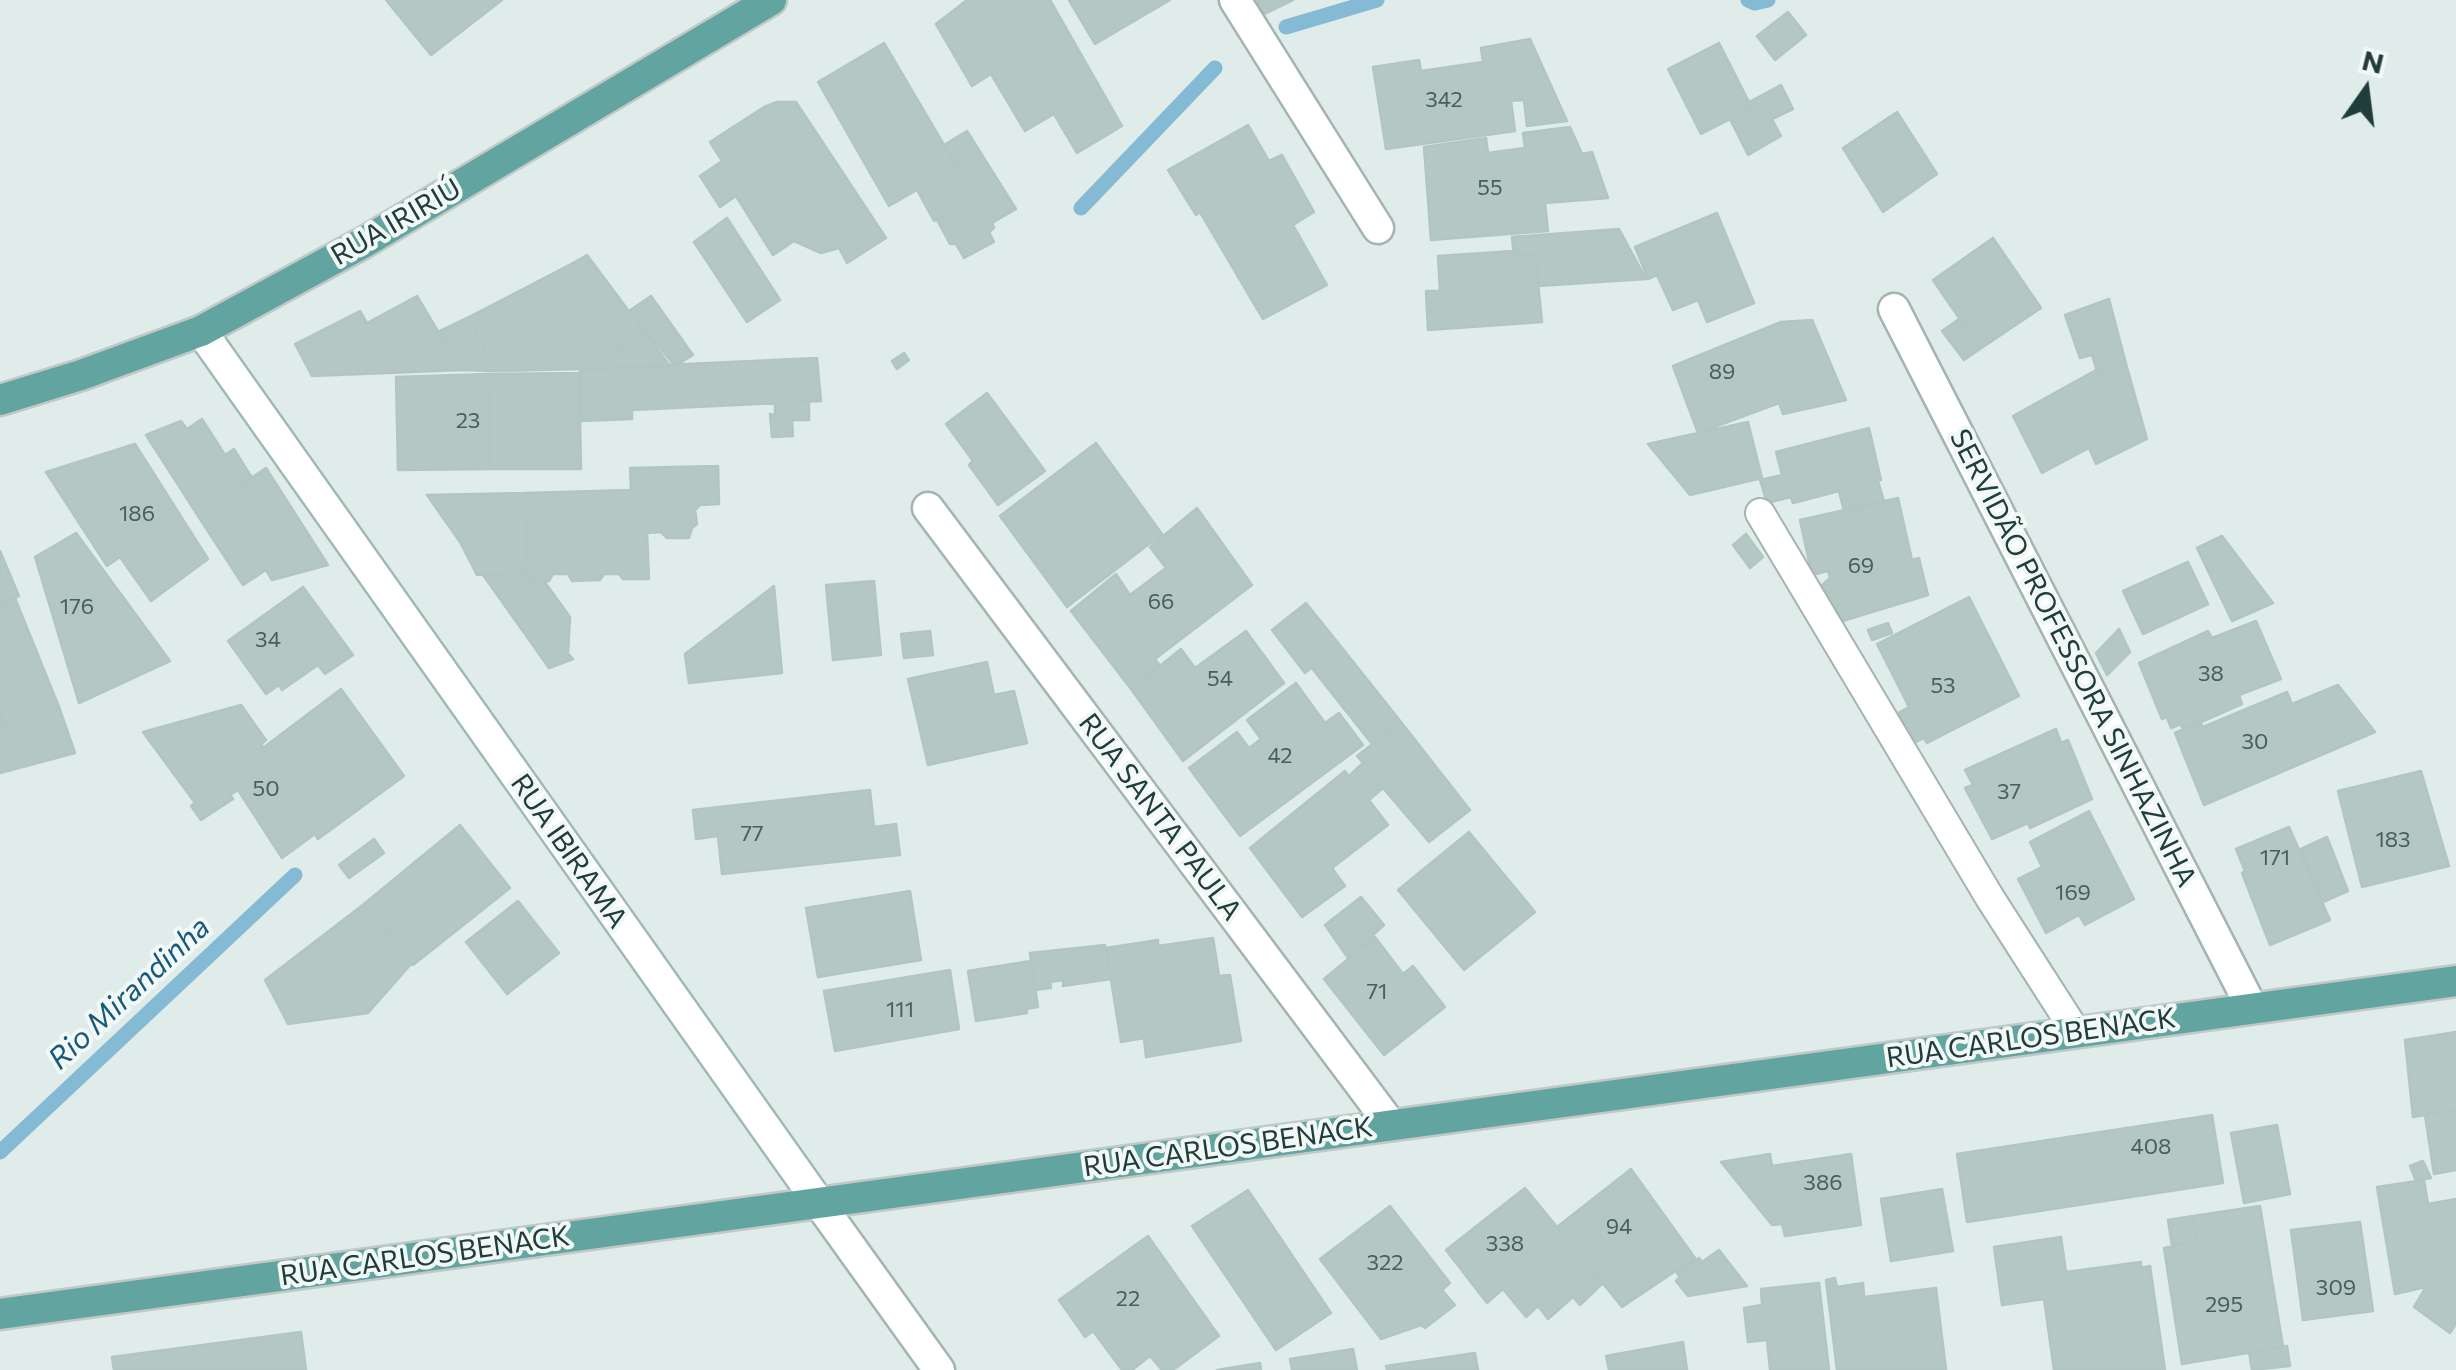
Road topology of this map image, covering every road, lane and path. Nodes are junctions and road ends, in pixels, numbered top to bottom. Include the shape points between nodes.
1 (772, 0) edge
2 (1234, 0) edge
3 (1378, 228) dead end
4 (1894, 309) dead end
5 (201, 330) junction
6 (0, 400) edge
7 (928, 508) dead end
8 (1760, 512) dead end
9 (2456, 980) edge
10 (2252, 1008) junction
11 (2076, 1032) junction
12 (1391, 1125) junction
13 (820, 1203) junction
14 (0, 1314) edge
15 (939, 1370) edge

1 - 5 main road, RUA IRIRIÚ via 363,243
2 - 3 street
4 - 10 street, SERVIDÃO PROFESSORA SINHAZINHA
5 - 6 main road, RUA IRIRIÚ
5 - 13 street, RUA IBIRAMA
7 - 12 street, RUA SANTA PAULA
8 - 11 lane
9 - 10 main road, RUA CARLOS BENACK
10 - 11 main road, RUA CARLOS BENACK
11 - 12 main road, RUA CARLOS BENACK
12 - 13 main road, RUA CARLOS BENACK
13 - 14 main road, RUA CARLOS BENACK
13 - 15 street, RUA IBIRAMA

